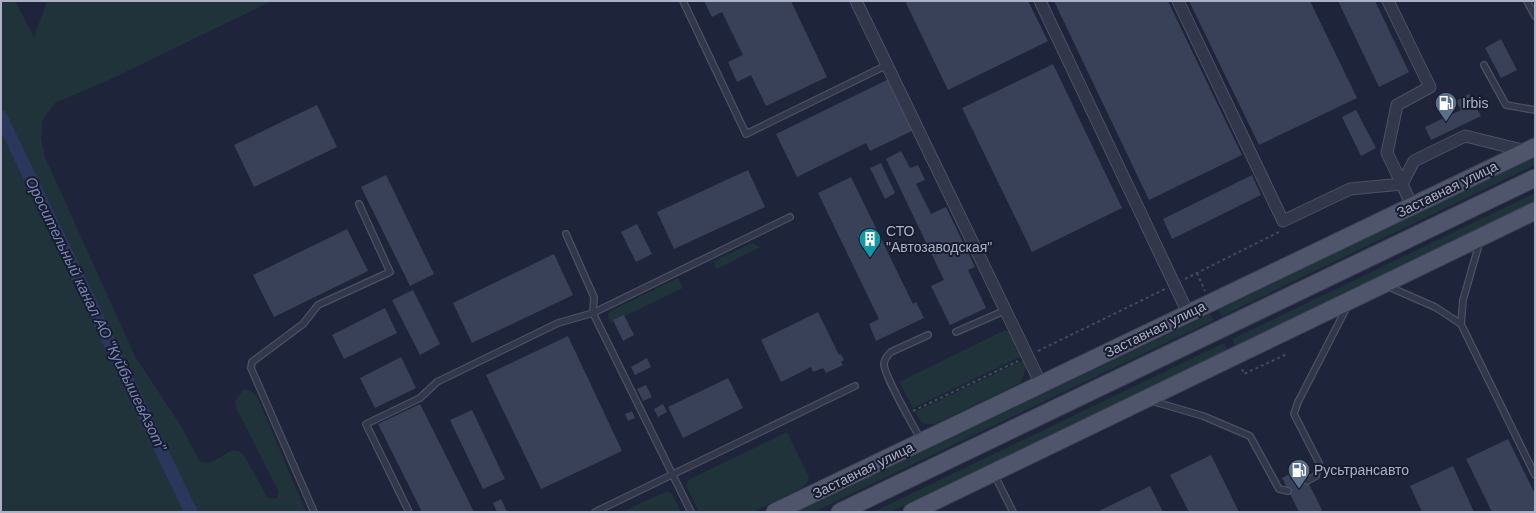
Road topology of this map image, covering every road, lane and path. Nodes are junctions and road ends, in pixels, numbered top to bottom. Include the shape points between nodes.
1 (683, 1) edge
2 (856, 1) edge
3 (1040, 1) edge
4 (1178, 1) edge
5 (1388, 1) edge
6 (1527, 1) edge
7 (1535, 16) edge
8 (887, 65) junction
9 (1484, 65) dead end
10 (1535, 110) edge
11 (1530, 149) edge
12 (1535, 178) edge
13 (1402, 184) junction
14 (359, 204) dead end
15 (1412, 206) junction
16 (1535, 211) edge
17 (790, 218) dead end
18 (1283, 221) junction
19 (566, 234) dead end
20 (1481, 237) junction
21 (1197, 273) junction
22 (1384, 284) junction
23 (1174, 285) junction
24 (1207, 294) dead end
25 (1351, 300) junction
26 (1006, 310) junction
27 (593, 313) junction
28 (1188, 313) junction
29 (1461, 324) junction
30 (956, 332) dead end
31 (928, 335) dead end
32 (1288, 354) dead end
33 (1027, 356) junction
34 (1240, 366) dead end
35 (1041, 384) junction
36 (855, 386) dead end
37 (1146, 399) junction
38 (907, 414) junction
39 (922, 441) junction
40 (994, 473) junction
41 (672, 475) junction
42 (1535, 475) edge
43 (1307, 481) dead end
44 (1288, 491) dead end
45 (314, 512) edge
46 (409, 512) edge
47 (595, 512) edge
48 (690, 512) edge
49 (775, 512) edge
50 (840, 512) edge
51 (912, 512) edge
52 (1013, 512) edge

1 - 8 lane via 746,134
2 - 8 street
3 - 23 street
4 - 18 street
5 - 13 street via 1430,87 1397,105 1387,153
6 - 7 lane
8 - 26 street
9 - 10 lane via 1506,105
11 - 13 street via 1465,136 1414,161
11 - 15 main road, Заставная улица
12 - 50 main road, Заставная улица
13 - 15 street
13 - 18 street via 1350,189
14 - 45 lane via 390,272 318,305 303,324 252,362 251,368
15 - 28 main road, Заставная улица
16 - 20 main road
17 - 27 lane
18 - 21 path via 1279,232
19 - 27 lane via 594,297
20 - 22 main road
20 - 29 lane via 1463,300
21 - 23 path
21 - 24 path
22 - 25 main road
22 - 29 lane via 1435,308
23 - 28 street
23 - 33 path
25 - 37 main road
25 - 43 lane via 1294,414 1319,463 1316,476
26 - 30 lane
26 - 33 street
27 - 41 lane
27 - 46 lane via 558,324 437,382 420,398 366,424
28 - 35 main road, Заставная улица
29 - 42 lane
31 - 38 lane via 891,352 884,363 888,377
32 - 34 path via 1244,374
33 - 35 street
33 - 38 path
35 - 39 main road, Заставная улица
36 - 41 lane
37 - 40 main road
37 - 44 lane via 1203,416 1250,436 1279,489
38 - 39 lane
39 - 49 main road, Заставная улица
40 - 51 main road
40 - 52 lane
41 - 47 lane
41 - 48 lane

